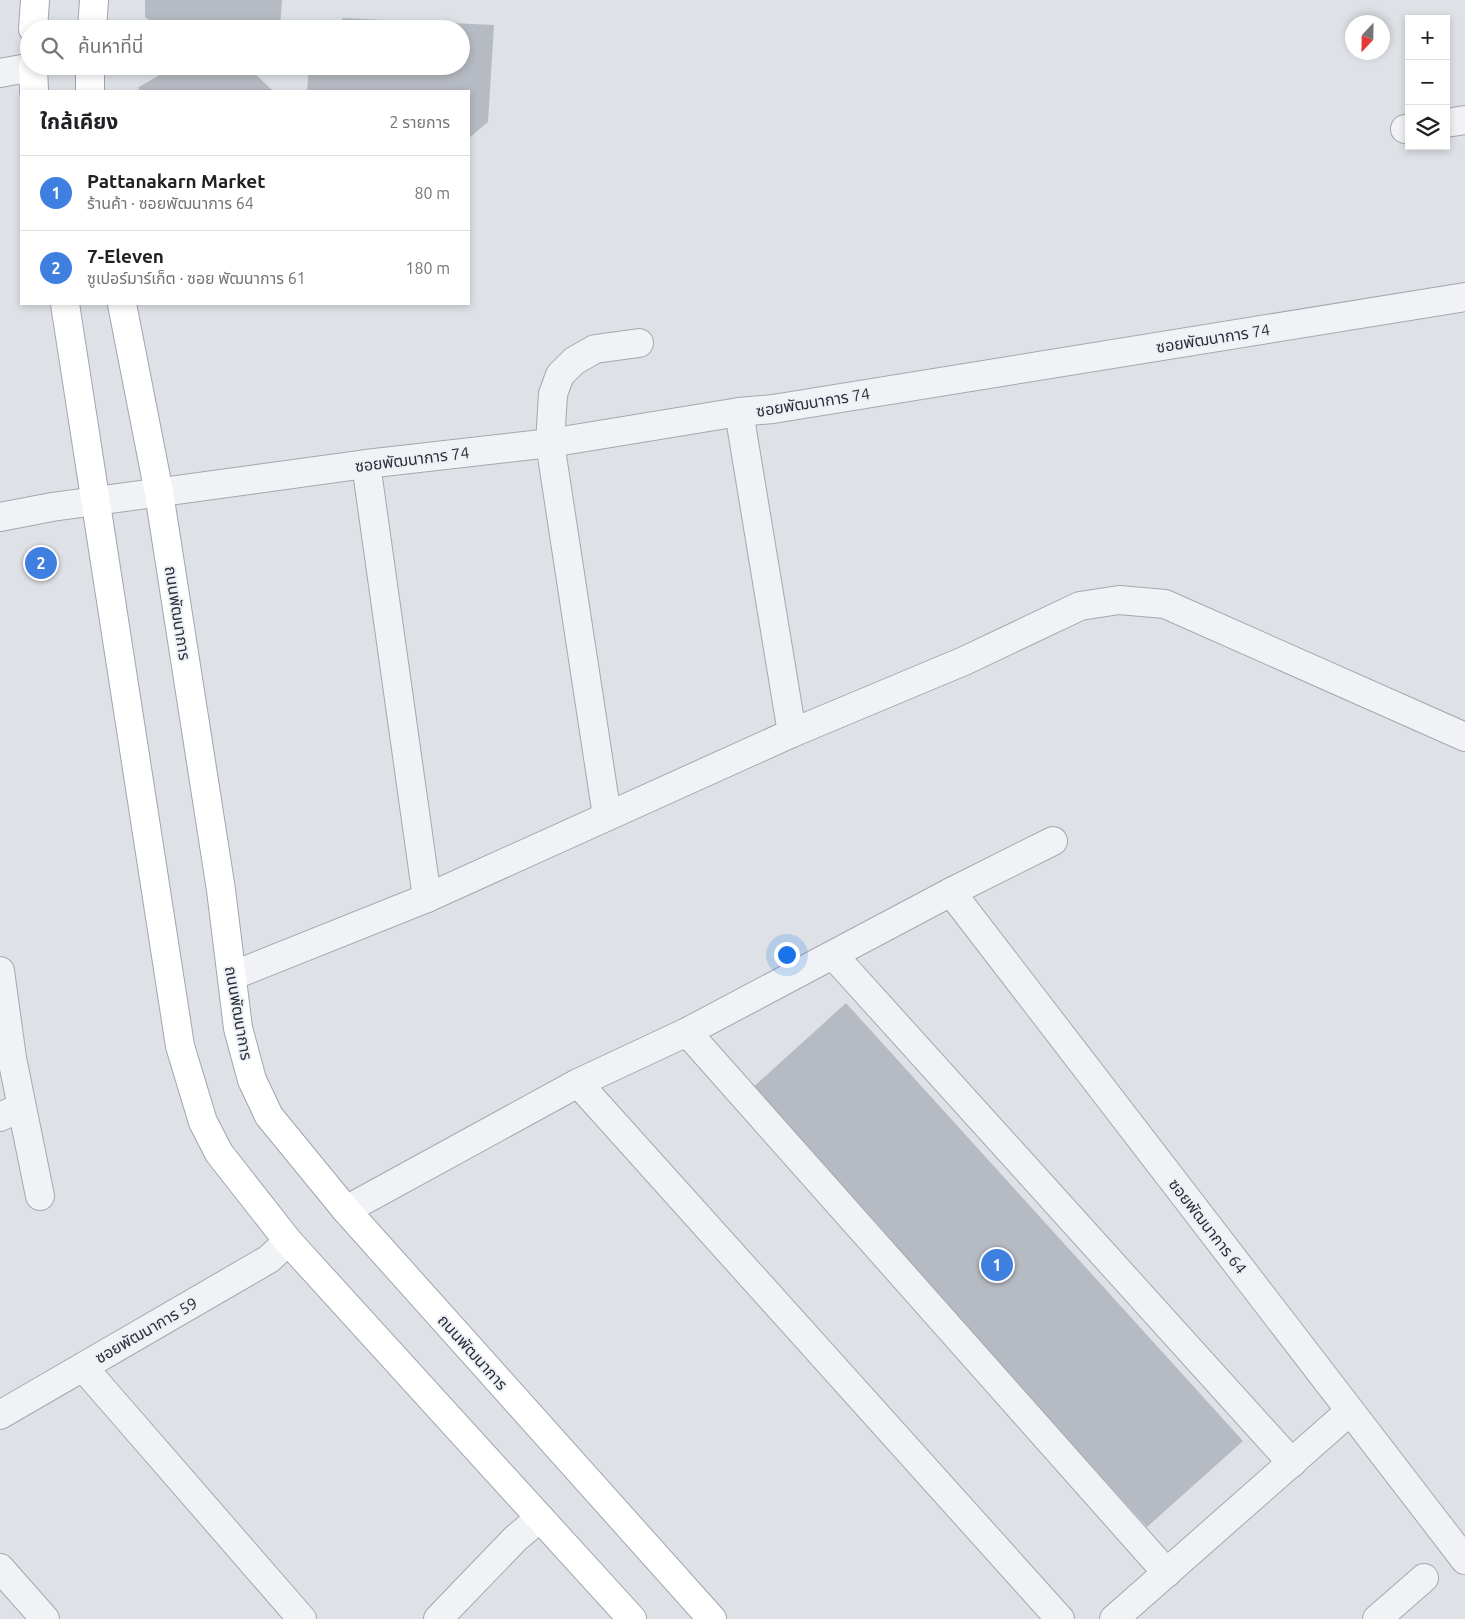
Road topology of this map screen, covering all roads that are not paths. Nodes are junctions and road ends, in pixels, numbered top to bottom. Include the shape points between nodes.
1 (35, 0) edge
2 (94, 0) edge
3 (34, 20) edge
4 (93, 20) edge
5 (0, 73) edge
6 (20, 74) edge
7 (90, 75) edge
8 (90, 90) edge
9 (1465, 120) edge
10 (1450, 122) edge
11 (1465, 297) edge
12 (65, 305) edge
13 (122, 305) edge
14 (639, 343) dead end
15 (739, 412) junction
16 (550, 443) junction
17 (366, 464) junction
18 (159, 493) junction
19 (97, 501) junction
20 (0, 517) edge
21 (792, 733) junction
22 (1465, 737) edge
23 (608, 816) junction
24 (1053, 841) dead end
25 (951, 892) junction
26 (427, 898) junction
27 (834, 956) junction
28 (0, 971) edge
29 (232, 976) junction
30 (687, 1032) junction
31 (6, 1047) edge
32 (578, 1083) junction
33 (10, 1112) edge
34 (40, 1196) dead end
35 (346, 1210) junction
36 (288, 1241) junction
37 (83, 1366) junction
38 (1350, 1411) junction
39 (0, 1415) edge
40 (1292, 1462) junction
41 (540, 1518) junction
42 (1465, 1560) edge
43 (0, 1568) edge
44 (1166, 1573) junction
45 (1424, 1578) dead end
46 (45, 1619) edge
47 (302, 1619) edge
48 (438, 1619) edge
49 (632, 1619) edge
50 (712, 1619) edge
51 (1060, 1619) edge
52 (1114, 1619) edge
53 (1377, 1619) edge

1 - 3 main road
2 - 4 main road
5 - 6 street
7 - 8 main road
9 - 10 street
11 - 15 street, ซอยพัฒนาการ 74
12 - 19 main road
13 - 18 main road, ถนนพัฒนาการ
14 - 16 street via 595,349 560,375 553,394
15 - 16 street, ซอยพัฒนาการ 74
15 - 21 street
16 - 17 street, ซอยพัฒนาการ 74
16 - 23 street
17 - 18 street, ซอยพัฒนาการ 74
17 - 26 street
18 - 19 street, ซอยพัฒนาการ 74
18 - 29 main road, ถนนพัฒนาการ
19 - 20 street, ซอยพัฒนาการ 74
19 - 36 main road via 182,1055 203,1122 219,1153
21 - 22 street via 964,661 1080,606 1119,600 1165,604
21 - 23 street
23 - 26 street
24 - 25 street
25 - 27 street
25 - 38 street, ซอยพัฒนาการ 64
26 - 29 street
27 - 30 street
27 - 40 street
28 - 31 street
29 - 35 main road, ถนนพัฒนาการ via 238,1028 252,1080 269,1116
30 - 32 street
30 - 44 street
31 - 33 street
32 - 35 street
32 - 51 street
33 - 34 street
35 - 50 main road, ถนนพัฒนาการ
36 - 37 street, ซอยพัฒนาการ 59 via 269,1259
36 - 41 main road
37 - 39 street, ซอยพัฒนาการ 59
37 - 47 street
38 - 40 street
38 - 42 street, ซอยพัฒนาการ 64
40 - 44 street
41 - 48 street via 516,1538
41 - 49 main road
43 - 46 street
44 - 52 street
45 - 53 street

